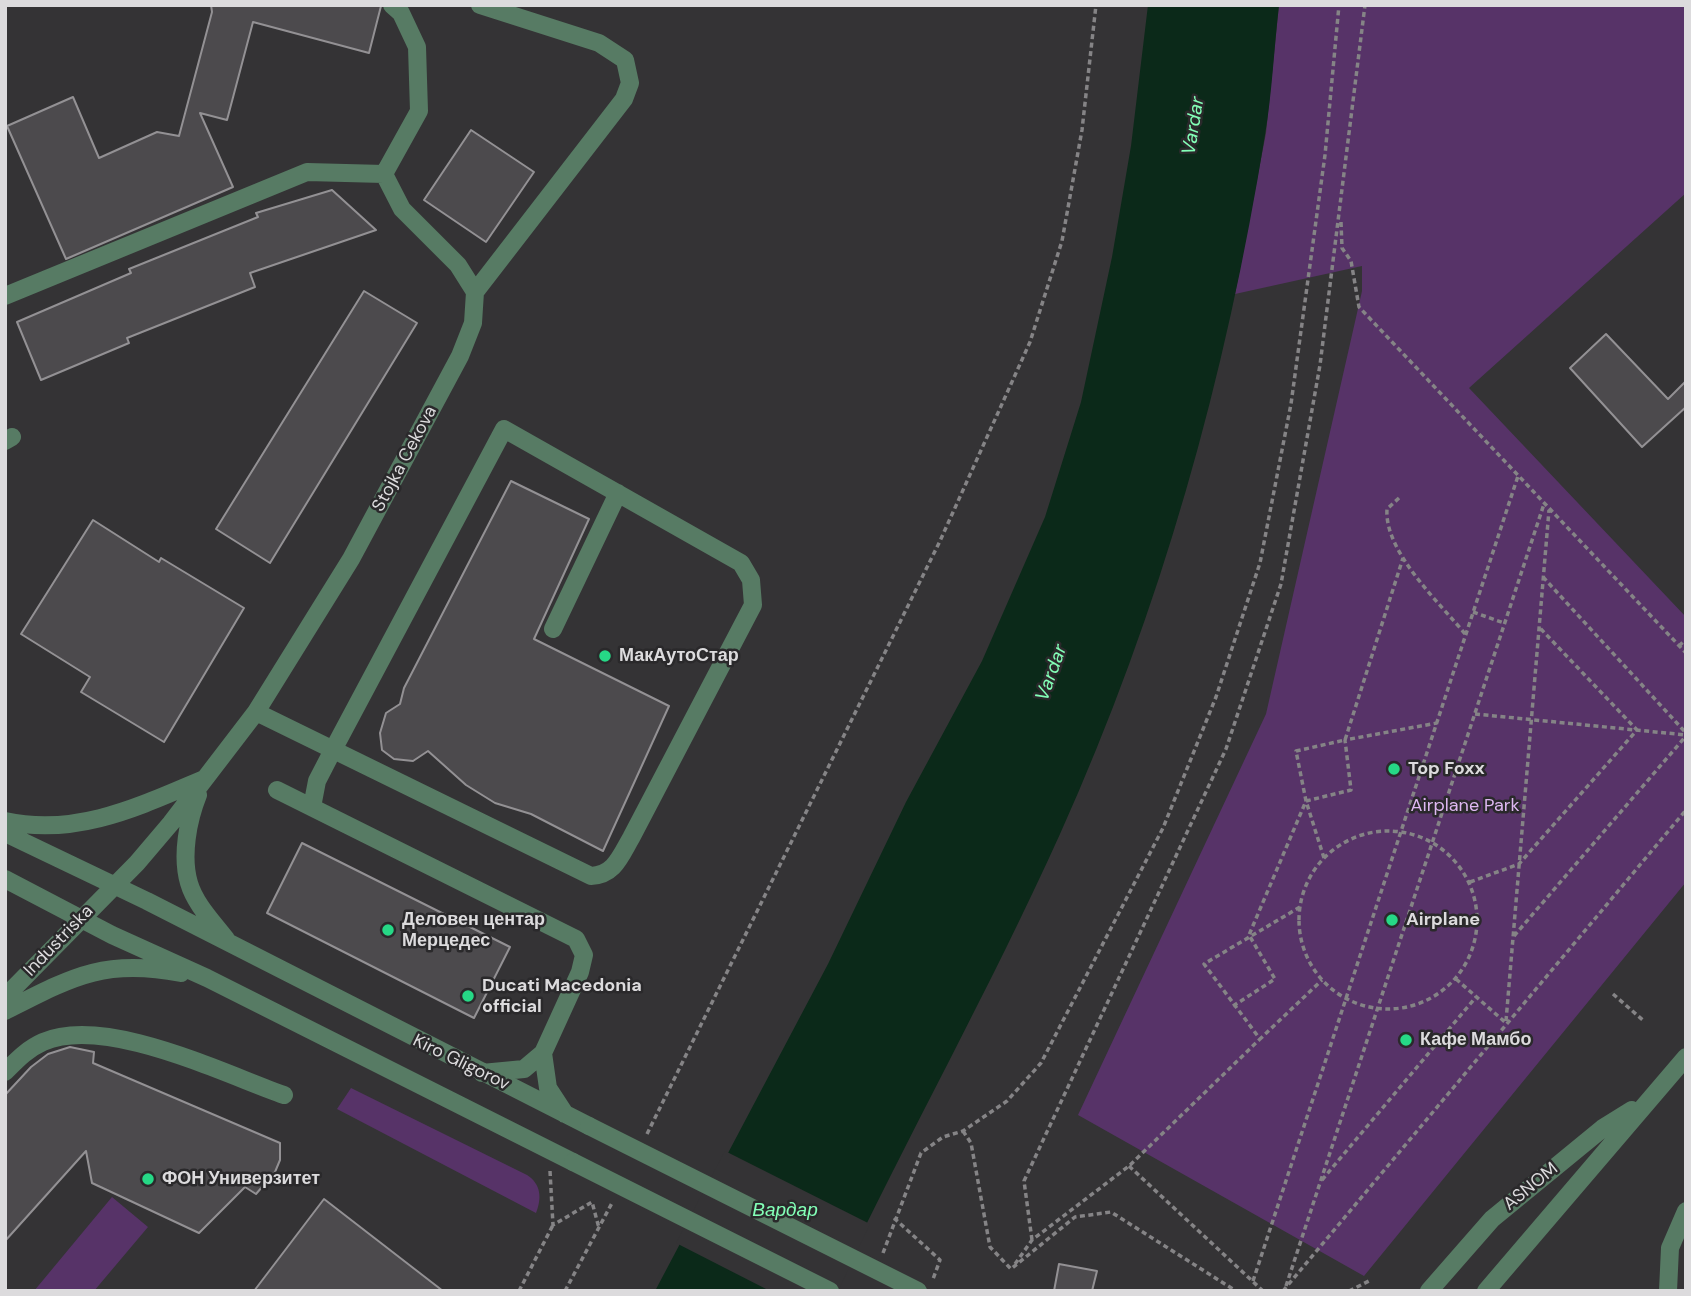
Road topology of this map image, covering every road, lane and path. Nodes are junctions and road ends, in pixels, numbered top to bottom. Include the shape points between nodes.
1 (392, 5) edge
2 (480, 5) edge
3 (1096, 5) edge
4 (1339, 5) edge
5 (1365, 5) edge
6 (383, 174) junction
7 (1340, 211) junction
8 (475, 292) junction
9 (5, 296) edge
10 (1518, 476) junction
11 (618, 494) junction
12 (1399, 498) dead end
13 (1544, 504) junction
14 (1549, 510) junction
15 (1403, 558) junction
16 (1543, 577) junction
17 (1473, 612) junction
18 (1504, 623) junction
19 (1539, 627) junction
20 (553, 629) dead end
21 (1466, 635) junction
22 (1686, 639) edge
23 (1679, 646) junction
24 (1686, 653) edge
25 (256, 712) junction
26 (1475, 714) junction
27 (1531, 721) junction
28 (1437, 723) junction
29 (1637, 730) junction
30 (1686, 735) edge
31 (1345, 740) junction
32 (333, 750) junction
33 (204, 779) junction
34 (277, 790) dead end
35 (1306, 801) junction
36 (312, 807) junction
37 (1686, 810) edge
38 (5, 821) edge
39 (1401, 831) junction
40 (5, 833) edge
41 (1433, 842) junction
42 (1324, 858) junction
43 (1519, 864) junction
44 (5, 879) edge
45 (1470, 882) junction
46 (113, 885) junction
47 (1300, 907) junction
48 (80, 918) junction
49 (1250, 935) junction
50 (1513, 937) junction
51 (231, 944) junction
52 (207, 978) junction
53 (1456, 979) junction
54 (1321, 980) junction
55 (1613, 994) dead end
56 (5, 997) edge
57 (1476, 997) junction
58 (1345, 999) junction
59 (1233, 1006) junction
60 (1377, 1009) junction
61 (5, 1011) edge
62 (1645, 1022) dead end
63 (1506, 1023) junction
64 (1260, 1039) junction
65 (543, 1053) junction
66 (1686, 1058) edge
67 (5, 1072) edge
68 (481, 1073) junction
69 (284, 1095) dead end
70 (1648, 1100) junction
71 (566, 1115) junction
72 (963, 1131) junction
73 (643, 1142) dead end
74 (549, 1150) junction
75 (1129, 1166) junction
76 (1321, 1181) junction
77 (618, 1192) dead end
78 (1686, 1211) edge
79 (894, 1218) junction
80 (554, 1225) junction
81 (599, 1230) junction
82 (1032, 1240) junction
83 (882, 1254) dead end
84 (1515, 1258) junction
85 (1011, 1269) junction
86 (1371, 1280) dead end
87 (1253, 1281) junction
88 (925, 1286) edge
89 (1284, 1288) edge
90 (519, 1291) edge
91 (565, 1291) edge
92 (830, 1291) edge
93 (1236, 1291) edge
94 (1263, 1291) edge
95 (1349, 1291) edge
96 (1429, 1291) edge
97 (1486, 1291) edge
98 (1493, 1291) edge
99 (1668, 1291) edge

1 - 6 street via 401,13 417,47 419,111
2 - 8 street via 599,43 625,61 630,83 624,99
3 - 73 path via 1082,130 1062,241 1030,342 940,541
4 - 72 path via 1325,155 1291,404 1260,563 1216,697 1163,828 1041,1063 1007,1101
5 - 7 path
6 - 8 street via 402,209 458,265
6 - 9 street via 307,172
7 - 10 path via 1342,248 1351,261 1359,307
7 - 82 path via 1320,365 1281,584 1226,748 1024,1181
8 - 25 street, Stojka Cekova via 472,323 460,356 352,559
10 - 13 path
10 - 17 path
11 - 20 street
11 - 32 street via 504,429
11 - 32 street via 741,563 751,580 753,605 615,867 604,876 591,876
12 - 15 path via 1387,509 1386,523
13 - 14 path
13 - 18 path
14 - 16 path
14 - 23 path
15 - 21 path
15 - 31 path
16 - 19 path
16 - 30 path
17 - 18 path
17 - 21 path
18 - 26 path
19 - 27 path
19 - 29 path
21 - 28 path
22 - 23 path
23 - 24 path
25 - 32 street
25 - 33 street, Stojka Cekova
26 - 27 path
26 - 41 path
27 - 29 path
27 - 43 path
28 - 31 path
28 - 39 path
29 - 30 path
29 - 43 path
30 - 50 path
31 - 35 path via 1351,790
31 - 35 path via 1296,751
32 - 36 street via 317,781
33 - 38 street via 117,816 47,828
33 - 46 street, Stojka Cekova via 171,823
33 - 51 street via 186,845 189,883 199,904
34 - 36 street
35 - 42 path
35 - 49 path
36 - 65 street via 576,939 584,955 580,972
37 - 63 path
39 - 41 path
39 - 42 path via 1373,832 1346,841
39 - 58 path
40 - 46 street, Kiro Gligorov
41 - 45 path via 1454,859
41 - 60 path
42 - 47 path via 1308,881
43 - 45 path
43 - 50 path
44 - 48 street
45 - 53 path via 1477,907 1477,933
46 - 48 street, Industriska
46 - 51 street, Kiro Gligorov
47 - 49 path
47 - 54 path via 1303,946
48 - 52 street
48 - 56 street, Industriska
49 - 59 path via 1275,978
49 - 59 path via 1204,964
50 - 63 path
51 - 68 street, Kiro Gligorov
52 - 61 street via 146,968 99,969
52 - 74 street
53 - 57 path
53 - 60 path via 1433,998 1406,1008
54 - 58 path
54 - 64 path
55 - 62 path
57 - 63 path
57 - 76 path
58 - 60 path
58 - 87 path
59 - 64 path
60 - 76 path
63 - 89 path
64 - 75 path
65 - 68 street via 524,1069
65 - 71 street via 548,1088
66 - 70 street, ASNOM
67 - 69 street via 44,1041 93,1034 156,1049
68 - 71 street, Kiro Gligorov
70 - 84 street, ASNOM
70 - 96 street, ASNOM via 1603,1128 1492,1219
71 - 88 street, Kiro Gligorov, bridge
72 - 79 path via 943,1137 921,1153
72 - 85 path via 971,1143 989,1247
74 - 80 path
74 - 92 street, bridge
75 - 82 path
75 - 87 path
76 - 89 path
77 - 81 path
78 - 99 street via 1670,1248
79 - 83 path
79 - 88 path via 940,1260
80 - 81 path via 592,1202
80 - 90 path
81 - 91 path
82 - 85 path
84 - 97 street, ASNOM
84 - 98 street
85 - 93 path via 1075,1217 1111,1212
86 - 95 path
87 - 94 path

